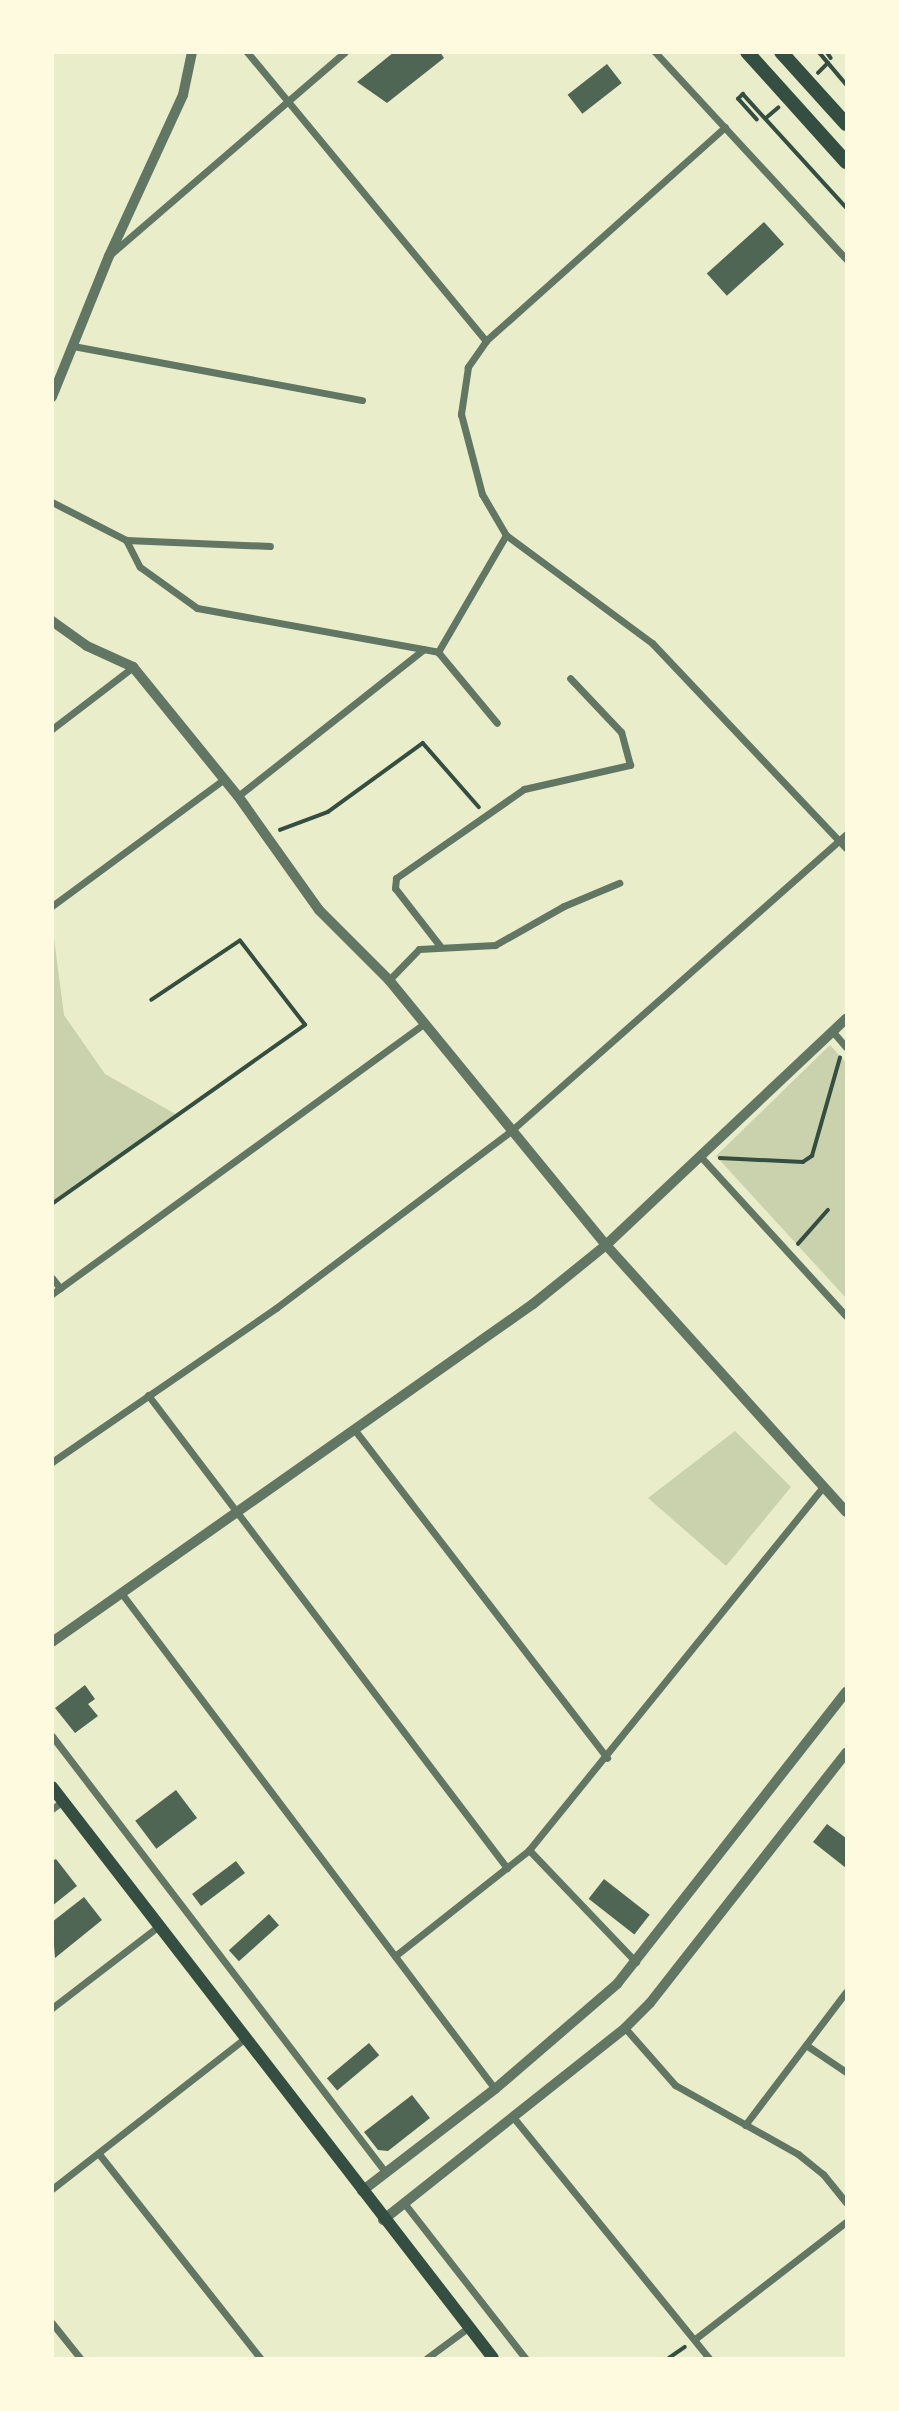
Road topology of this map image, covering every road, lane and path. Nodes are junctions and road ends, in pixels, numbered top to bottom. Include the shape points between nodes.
1 (192, 52) edge
2 (247, 52) edge
3 (345, 52) edge
4 (655, 52) edge
5 (747, 52) edge
6 (781, 52) edge
7 (819, 52) edge
8 (827, 52) edge
9 (831, 58) dead end
10 (846, 84) edge
11 (289, 104) junction
12 (757, 120) dead end
13 (846, 124) edge
14 (724, 127) junction
15 (846, 162) edge
16 (846, 207) edge
17 (109, 256) junction
18 (846, 259) edge
19 (486, 341) junction
20 (73, 346) junction
21 (52, 397) edge
22 (362, 400) dead end
23 (52, 502) edge
24 (506, 535) junction
25 (126, 540) junction
26 (270, 546) dead end
27 (52, 621) edge
28 (424, 649) junction
29 (438, 652) junction
30 (133, 667) junction
31 (570, 677) dead end
32 (497, 723) dead end
33 (52, 729) edge
34 (224, 779) junction
35 (238, 796) junction
36 (487, 817) junction
37 (846, 835) edge
38 (265, 837) junction
39 (840, 841) junction
40 (846, 848) edge
41 (619, 883) dead end
42 (52, 906) edge
43 (440, 946) junction
44 (389, 980) junction
45 (152, 1000) dead end
46 (846, 1019) edge
47 (425, 1023) junction
48 (832, 1032) junction
49 (845, 1046) edge
50 (512, 1130) junction
51 (701, 1157) junction
52 (52, 1204) edge
53 (828, 1210) dead end
54 (606, 1245) junction
55 (790, 1254) junction
56 (52, 1278) edge
57 (60, 1288) junction
58 (52, 1294) edge
59 (846, 1316) edge
60 (148, 1395) junction
61 (357, 1433) junction
62 (52, 1462) edge
63 (822, 1487) junction
64 (846, 1512) edge
65 (238, 1514) junction
66 (122, 1594) junction
67 (52, 1642) edge
68 (846, 1692) edge
69 (52, 1737) edge
70 (846, 1753) edge
71 (607, 1758) junction
72 (52, 1787) edge
73 (58, 1805) edge
74 (529, 1850) junction
75 (507, 1868) junction
76 (159, 1926) junction
77 (395, 1956) junction
78 (636, 1963) junction
79 (846, 1992) edge
80 (52, 2008) edge
81 (625, 2028) junction
82 (244, 2039) junction
83 (806, 2045) junction
84 (846, 2073) edge
85 (495, 2089) junction
86 (513, 2117) junction
87 (745, 2125) junction
88 (99, 2154) junction
89 (386, 2173) junction
90 (52, 2189) edge
91 (362, 2191) junction
92 (846, 2202) edge
93 (404, 2203) junction
94 (383, 2220) junction
95 (846, 2221) edge
96 (52, 2323) edge
97 (469, 2327) junction
98 (695, 2339) junction
99 (80, 2358) edge
100 (260, 2358) edge
101 (427, 2358) edge
102 (493, 2358) edge
103 (525, 2358) edge
104 (669, 2358) edge
105 (709, 2358) edge

1 - 17 street via 183,95
2 - 11 street
3 - 11 street
4 - 14 street
5 - 15 highway
6 - 13 highway
7 - 10 path
8 - 9 path
11 - 17 street
11 - 19 street
12 - 16 path via 738,99 743,94
14 - 18 street
14 - 19 street
17 - 20 street
19 - 24 street via 468,367 461,414 482,494
20 - 21 street
20 - 22 street
23 - 25 street
24 - 29 street
24 - 39 street via 652,643
25 - 26 street
25 - 28 street via 140,567 197,608
27 - 30 street via 87,646
28 - 29 street
28 - 35 street
29 - 32 street
30 - 33 street
30 - 34 street
31 - 36 street via 621,732 631,765 524,789
34 - 35 street
34 - 42 street
35 - 38 street
36 - 38 path via 423,743 328,812 303,817
36 - 43 street via 393,883
37 - 39 street
38 - 44 street via 318,910
39 - 40 street
39 - 50 street
41 - 43 street via 564,905 495,945
43 - 44 street via 419,949
44 - 47 street
45 - 52 path via 240,941 305,1025
46 - 48 street
47 - 50 street
47 - 57 street
48 - 49 street
48 - 51 street
49 - 51 path via 812,1156 803,1162
50 - 54 street
50 - 60 street via 276,1308
51 - 54 street
51 - 55 street
53 - 55 path
54 - 61 street
54 - 63 street
55 - 59 street
56 - 57 street
57 - 58 street
60 - 62 street
60 - 65 street
61 - 65 street
61 - 71 street
63 - 64 street
63 - 71 street
65 - 66 street
65 - 75 street
66 - 67 street
66 - 77 street
68 - 78 street
69 - 89 street
70 - 81 street via 678,1971
71 - 74 street
72 - 73 main road
73 - 76 main road
74 - 75 street
74 - 78 street
75 - 77 street
76 - 80 street
76 - 82 main road
77 - 85 street
78 - 85 street
79 - 83 street
81 - 86 street
81 - 87 street via 675,2085
82 - 88 street
82 - 91 main road
83 - 84 street
83 - 87 street
85 - 89 street
86 - 93 street
86 - 98 street
87 - 92 street via 813,2165
88 - 90 street
88 - 100 street
89 - 91 street
91 - 94 main road
93 - 94 street
93 - 103 street
94 - 97 main road
95 - 98 street
96 - 99 street
97 - 101 street
97 - 102 main road
98 - 104 path
98 - 105 street

